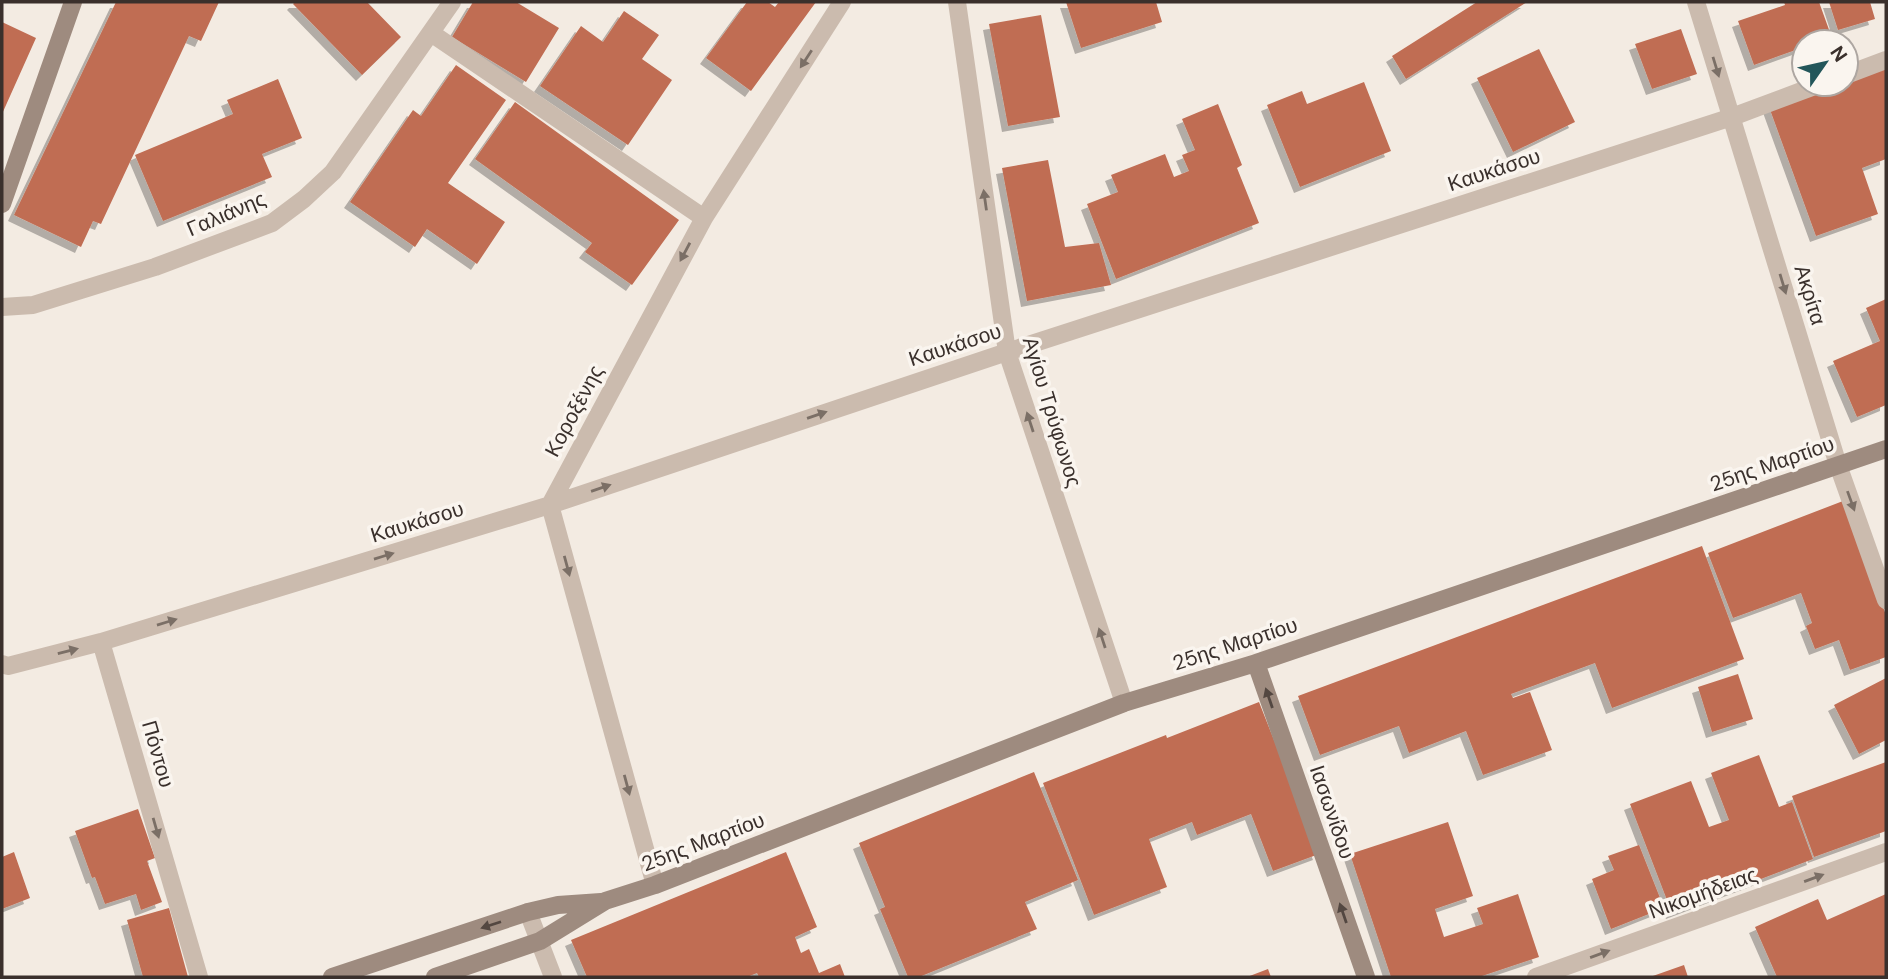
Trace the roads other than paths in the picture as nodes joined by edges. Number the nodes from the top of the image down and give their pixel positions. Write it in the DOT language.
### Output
graph roads {
  1 [pos="73,2"];
  2 [pos="452,2"];
  3 [pos="842,2"];
  4 [pos="957,2"];
  5 [pos="1696,2"];
  6 [pos="430,33"];
  7 [pos="1886,60"];
  8 [pos="1860,70"];
  9 [pos="1790,95"];
  10 [pos="1732,117"];
  11 [pos="2,204"];
  12 [pos="704,218"];
  13 [pos="2,307"];
  14 [pos="1007,352"];
  15 [pos="1886,449"];
  16 [pos="1838,465"];
  17 [pos="550,505"];
  18 [pos="1886,600"];
  19 [pos="101,642"];
  20 [pos="1256,663"];
  21 [pos="2,664"];
  22 [pos="1124,703"];
  23 [pos="1886,852"];
  24 [pos="655,885"];
  25 [pos="605,901"];
  26 [pos="528,912"];
  27 [pos="540,941"];
  28 [pos="200,977"];
  29 [pos="332,977"];
  30 [pos="435,977"];
  31 [pos="553,977"];
  32 [pos="1366,977"];
  33 [pos="1536,977"];
  1 -- 11 [label="main road"];
  2 -- 6 [label="street, Γαλιάνης"];
  3 -- 12 [label="street, Κοροξένης, one-way"];
  14 -- 4 [label="street, Αγίου Τρύφωνος, one-way"];
  5 -- 10 [label="street, Ακρίτα, one-way"];
  6 -- 12 [label="street"];
  6 -- 13 [label="street, Γαλιάνης"];
  7 -- 8 [label="street"];
  9 -- 10 [label="street, Καυκάσου"];
  10 -- 14 [label="street, Καυκάσου"];
  10 -- 16 [label="street, Ακρίτα, one-way"];
  12 -- 17 [label="street, Κοροξένης, one-way"];
  17 -- 14 [label="street, Καυκάσου, one-way"];
  22 -- 14 [label="street, Αγίου Τρύφωνος, one-way"];
  15 -- 16 [label="main road, 25ης Μαρτίου"];
  16 -- 18 [label="street, Ακρίτα, one-way"];
  16 -- 20 [label="main road, 25ης Μαρτίου"];
  19 -- 17 [label="street, Καυκάσου, one-way"];
  17 -- 24 [label="street, one-way"];
  21 -- 19 [label="street, one-way"];
  19 -- 28 [label="street, Πόντου, one-way"];
  20 -- 22 [label="main road, 25ης Μαρτίου"];
  32 -- 20 [label="main road, Ιασωνίδου, one-way"];
  22 -- 24 [label="main road, 25ης Μαρτίου"];
  33 -- 23 [label="street, Νικομήδειας, one-way"];
  24 -- 25 [label="main road, 25ης Μαρτίου"];
  25 -- 26 [label="main road, 25ης Μαρτίου"];
  25 -- 27 [label="main road, 25ης Μαρτίου"];
  26 -- 27 [label="street"];
  26 -- 29 [label="main road, 25ης Μαρτίου, one-way"];
  27 -- 30 [label="main road, 25ης Μαρτίου"];
  27 -- 31 [label="street"];
}
